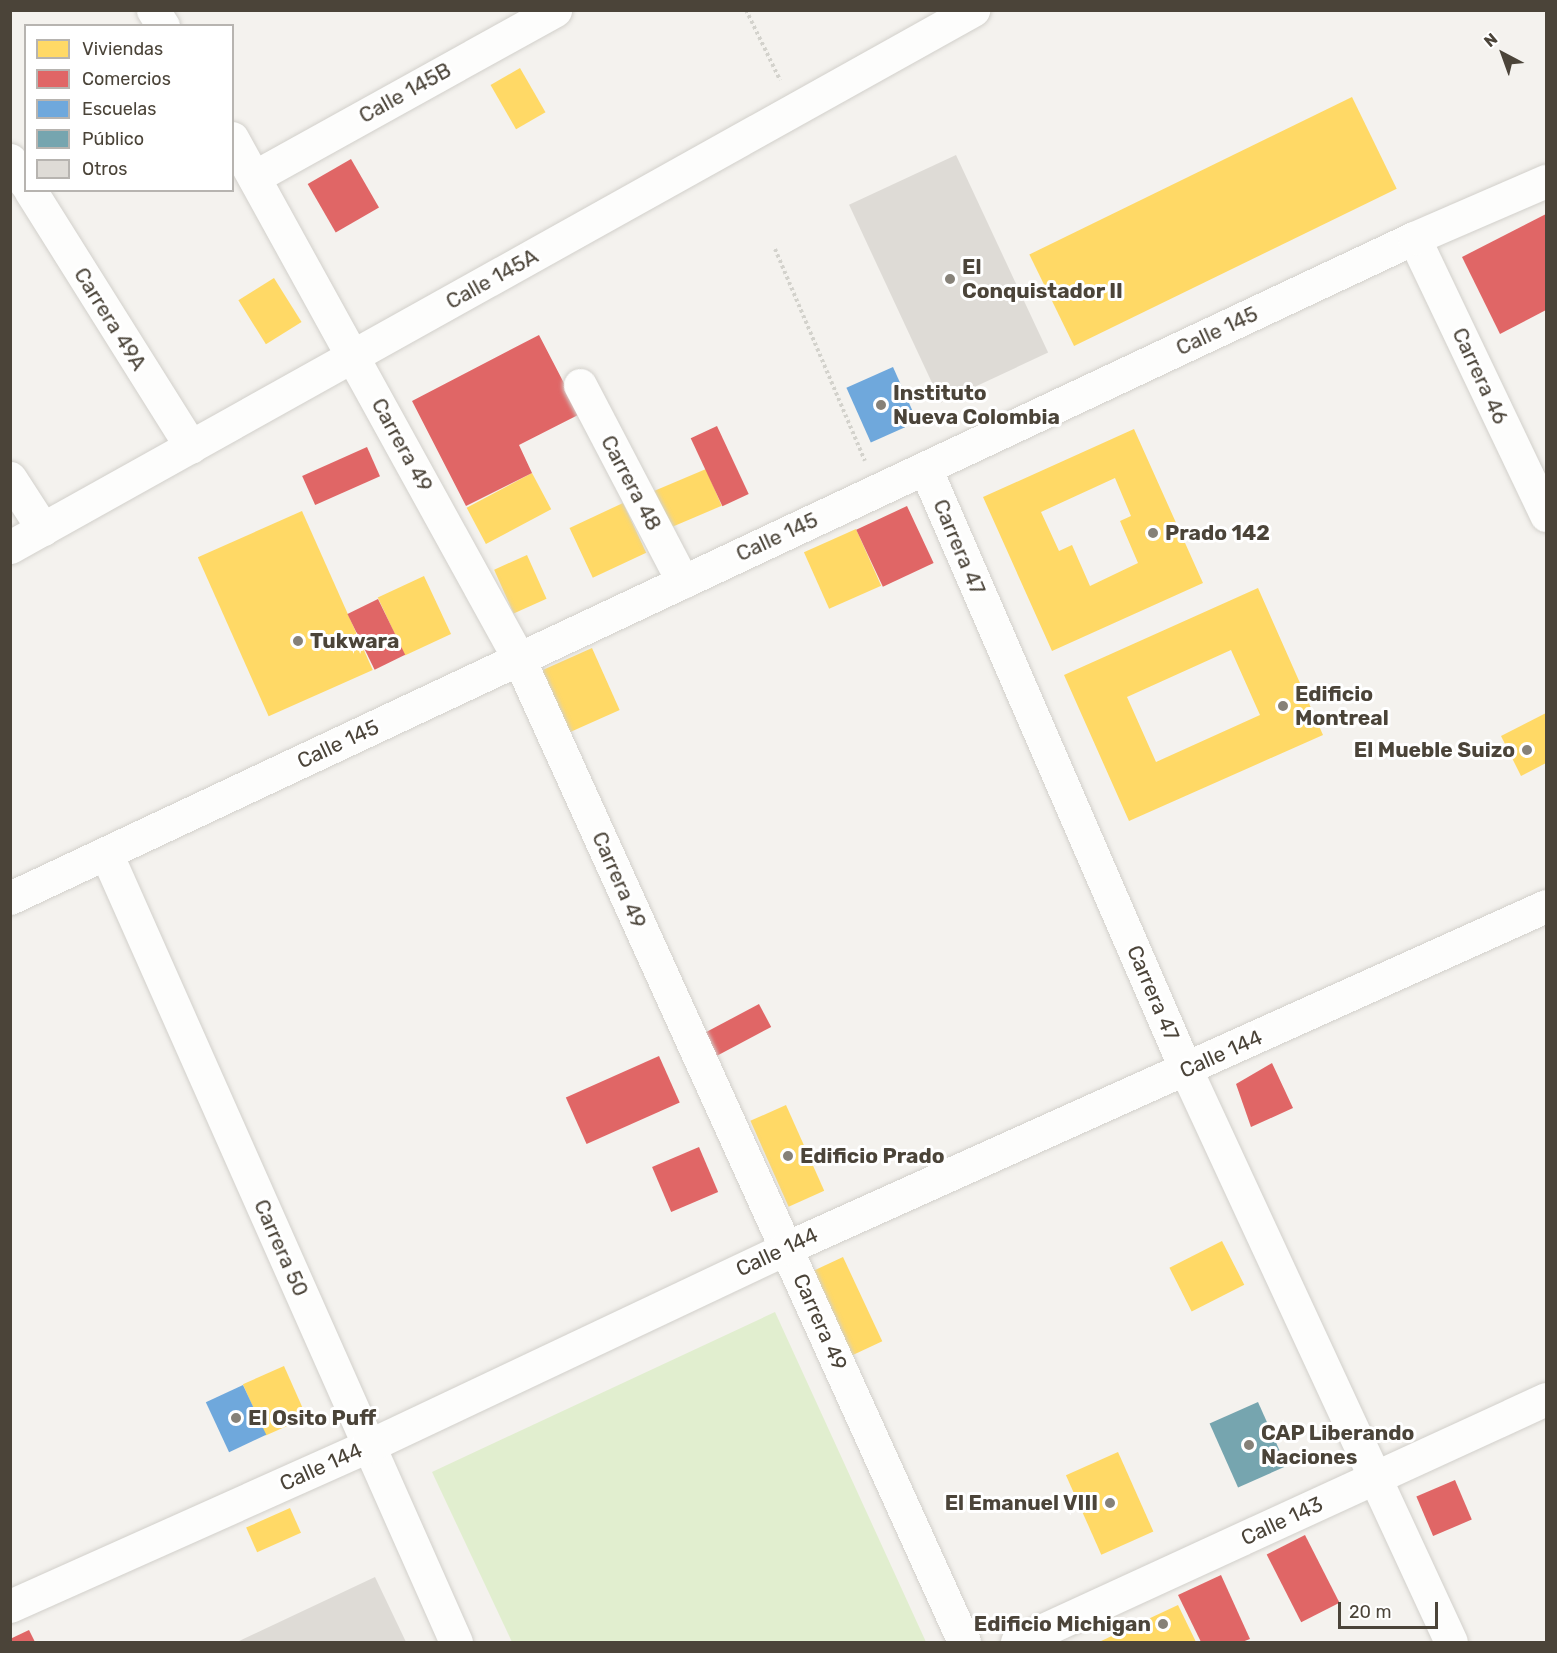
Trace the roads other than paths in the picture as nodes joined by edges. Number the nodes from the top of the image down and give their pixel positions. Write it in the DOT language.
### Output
graph roads {
  1 [pos="153,10"];
  2 [pos="973,10"];
  3 [pos="541,14"];
  4 [pos="162,24"];
  5 [pos="234,141"];
  6 [pos="10,160"];
  7 [pos="256,176"];
  8 [pos="24,181"];
  9 [pos="1546,181"];
  10 [pos="31,192"];
  11 [pos="1414,238"];
  12 [pos="354,356"];
  13 [pos="580,385"];
  14 [pos="191,447"];
  15 [pos="926,470"];
  16 [pos="10,478"];
  17 [pos="1546,515"];
  18 [pos="43,529"];
  19 [pos="10,547"];
  20 [pos="683,582"];
  21 [pos="519,659"];
  22 [pos="106,853"];
  23 [pos="10,898"];
  24 [pos="1546,906"];
  25 [pos="1186,1070"];
  26 [pos="786,1248"];
  27 [pos="1546,1399"];
  28 [pos="368,1446"];
  29 [pos="1376,1478"];
  30 [pos="10,1606"];
  31 [pos="456,1642"];
  32 [pos="964,1642"];
  33 [pos="1017,1642"];
  34 [pos="1451,1642"];
  1 -- 4 [label="street"];
  2 -- 12 [label="street, Calle 145A"];
  3 -- 7 [label="street, Calle 145B"];
  5 -- 7 [label="street, Carrera 49"];
  6 -- 8 [label="street"];
  7 -- 12 [label="street, Carrera 49"];
  9 -- 11 [label="street, Calle 145"];
  10 -- 14 [label="street, Carrera 49A"];
  11 -- 15 [label="street, Calle 145"];
  11 -- 17 [label="street, Carrera 46"];
  12 -- 14 [label="street, Calle 145A"];
  12 -- 21 [label="street, Carrera 49"];
  13 -- 20 [label="street, Carrera 48"];
  14 -- 18 [label="street, Calle 145A"];
  15 -- 20 [label="street, Calle 145"];
  15 -- 25 [label="street, Carrera 47"];
  16 -- 18 [label="street"];
  18 -- 19 [label="street, Calle 145A"];
  20 -- 21 [label="street, Calle 145"];
  21 -- 22 [label="street, Calle 145"];
  21 -- 26 [label="street, Carrera 49"];
  22 -- 23 [label="street, Calle 145"];
  22 -- 28 [label="street, Carrera 50"];
  24 -- 25 [label="street, Calle 144"];
  25 -- 26 [label="street, Calle 144"];
  25 -- 29 [label="street, Carrera 47"];
  26 -- 28 [label="street, Calle 144"];
  26 -- 32 [label="street, Carrera 49"];
  27 -- 29 [label="street, Calle 143"];
  28 -- 30 [label="street, Calle 144"];
  28 -- 31 [label="street, Carrera 50"];
  29 -- 33 [label="street, Calle 143"];
  29 -- 34 [label="street, Carrera 47"];
}
